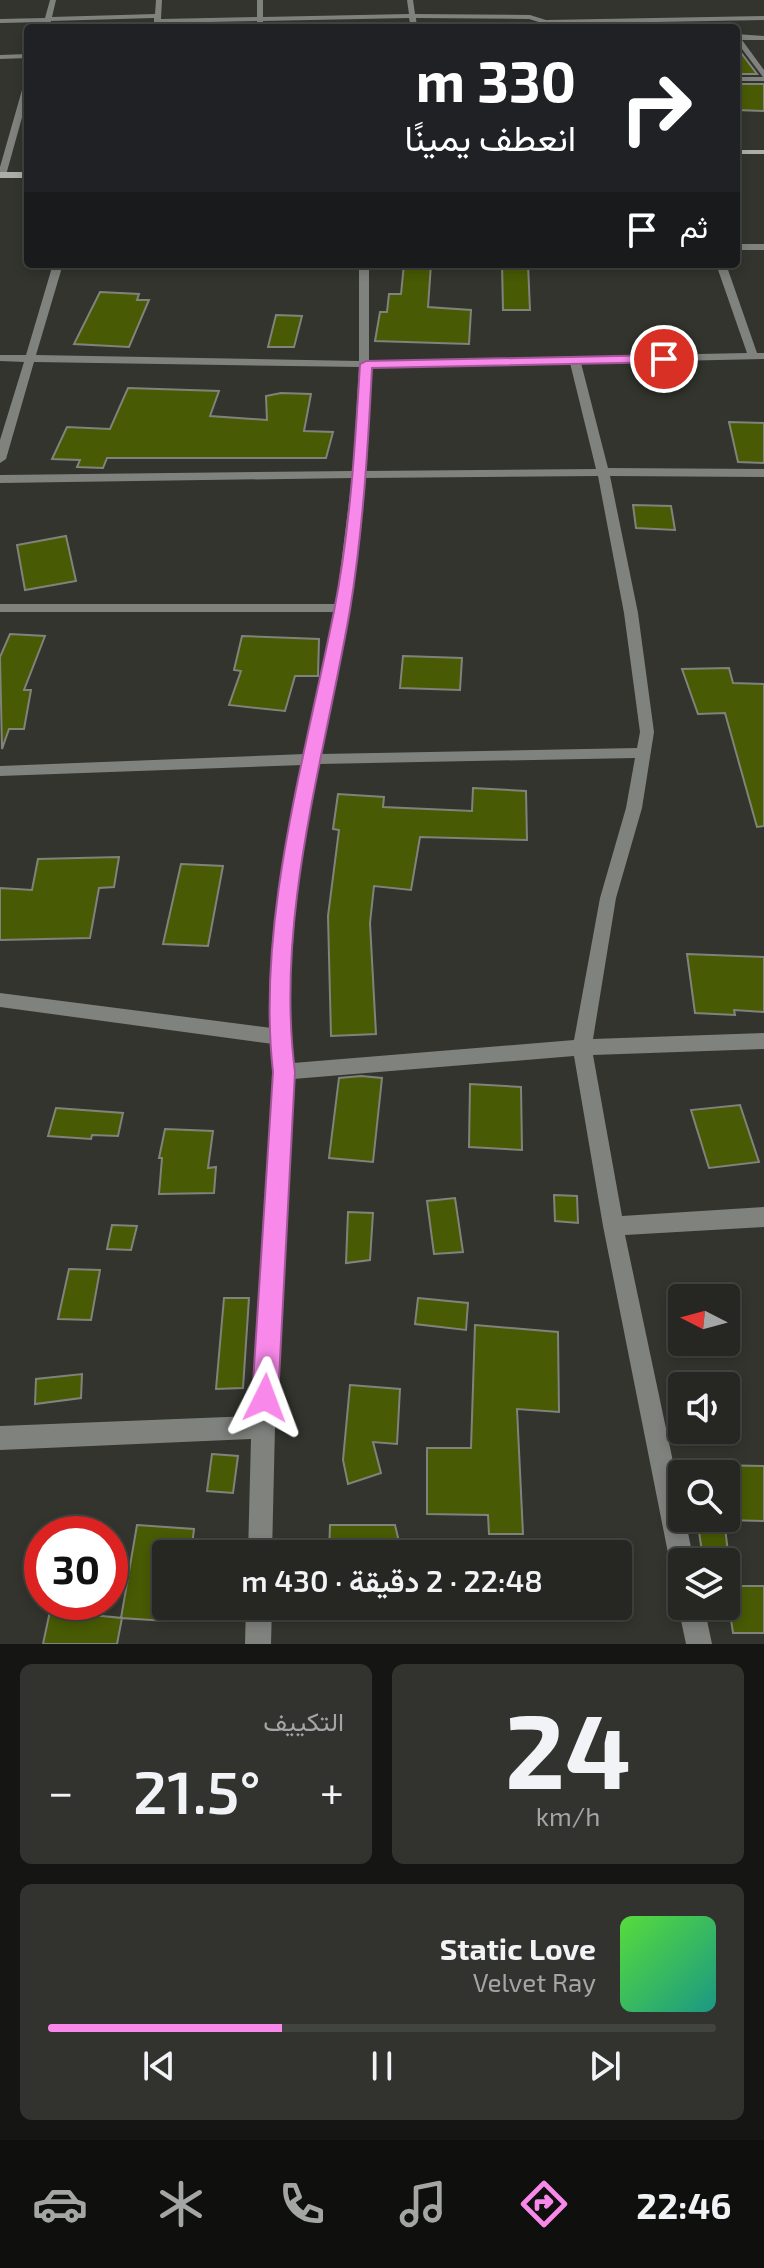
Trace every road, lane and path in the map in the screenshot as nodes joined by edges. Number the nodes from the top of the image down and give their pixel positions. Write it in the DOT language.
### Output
graph roads {
  1 [pos="53,0"];
  2 [pos="159,0"];
  3 [pos="260,0"];
  4 [pos="410,0"];
  5 [pos="411,16"];
  6 [pos="764,18"];
  7 [pos="48,19"];
  8 [pos="260,19"];
  9 [pos="724,19"];
  10 [pos="0,21"];
  11 [pos="157,21"];
  12 [pos="46,24"];
  13 [pos="260,24"];
  14 [pos="413,24"];
  15 [pos="543,24"];
  16 [pos="575,24"];
  17 [pos="727,24"];
  18 [pos="740,37"];
  19 [pos="764,38"];
  20 [pos="740,41"];
  21 [pos="24,56"];
  22 [pos="0,57"];
  23 [pos="764,77"];
  24 [pos="740,79"];
  25 [pos="24,97"];
  26 [pos="740,152"];
  27 [pos="764,152"];
  28 [pos="1,175"];
  29 [pos="24,175"];
  30 [pos="740,247"];
  31 [pos="764,247"];
  32 [pos="57,268"];
  33 [pos="364,268"];
  34 [pos="723,268"];
  35 [pos="758,356"];
  36 [pos="0,358"];
  37 [pos="30,358"];
  38 [pos="575,362"];
  39 [pos="366,364"];
  40 [pos="0,459"];
  41 [pos="603,472"];
  42 [pos="764,473"];
  43 [pos="360,474"];
  44 [pos="0,479"];
  45 [pos="0,608"];
  46 [pos="342,608"];
  47 [pos="643,753"];
  48 [pos="311,759"];
  49 [pos="0,771"];
  50 [pos="0,1000"];
  51 [pos="280,1037"];
  52 [pos="764,1041"];
  53 [pos="582,1047"];
  54 [pos="284,1072"];
  55 [pos="764,1217"];
  56 [pos="613,1226"];
  57 [pos="263,1427"];
  58 [pos="0,1438"];
  59 [pos="260,1540"];
  60 [pos="679,1548"];
  61 [pos="259,1620"];
  62 [pos="694,1620"];
  63 [pos="258,1644"];
  64 [pos="699,1644"];
  1 -- 7 [label="street"];
  2 -- 11 [label="street"];
  3 -- 8 [label="street"];
  4 -- 5 [label="street"];
  5 -- 8 [label="street"];
  5 -- 14 [label="street"];
  5 -- 15 [label="street"];
  6 -- 9 [label="street"];
  7 -- 10 [label="street"];
  7 -- 11 [label="street"];
  7 -- 12 [label="street"];
  8 -- 11 [label="street"];
  8 -- 13 [label="street"];
  9 -- 16 [label="street"];
  9 -- 17 [label="street"];
  18 -- 19 [label="street"];
  20 -- 23 [label="street"];
  21 -- 22 [label="street"];
  23 -- 24 [label="street"];
  25 -- 28 [label="street"];
  26 -- 27 [label="main road"];
  28 -- 29 [label="main road"];
  30 -- 31 [label="street"];
  32 -- 37 [label="street"];
  33 -- 39 [label="street"];
  34 -- 35 [label="street"];
  35 -- 38 [label="street"];
  36 -- 37 [label="street"];
  37 -- 39 [label="street"];
  37 -- 40 [label="street"];
  38 -- 39 [label="street"];
  38 -- 41 [label="street"];
  39 -- 43 [label="street"];
  41 -- 42 [label="street"];
  41 -- 43 [label="street"];
  41 -- 47 [label="street"];
  43 -- 44 [label="street"];
  43 -- 46 [label="street"];
  45 -- 46 [label="street"];
  46 -- 48 [label="street"];
  47 -- 48 [label="street"];
  47 -- 53 [label="street"];
  48 -- 49 [label="street"];
  48 -- 51 [label="street"];
  50 -- 51 [label="street"];
  51 -- 54 [label="street"];
  52 -- 53 [label="street"];
  53 -- 54 [label="street"];
  53 -- 56 [label="street"];
  54 -- 57 [label="street"];
  55 -- 56 [label="street"];
  56 -- 60 [label="street"];
  57 -- 58 [label="street"];
  57 -- 59 [label="street"];
  61 -- 63 [label="street"];
  62 -- 64 [label="street"];
}
